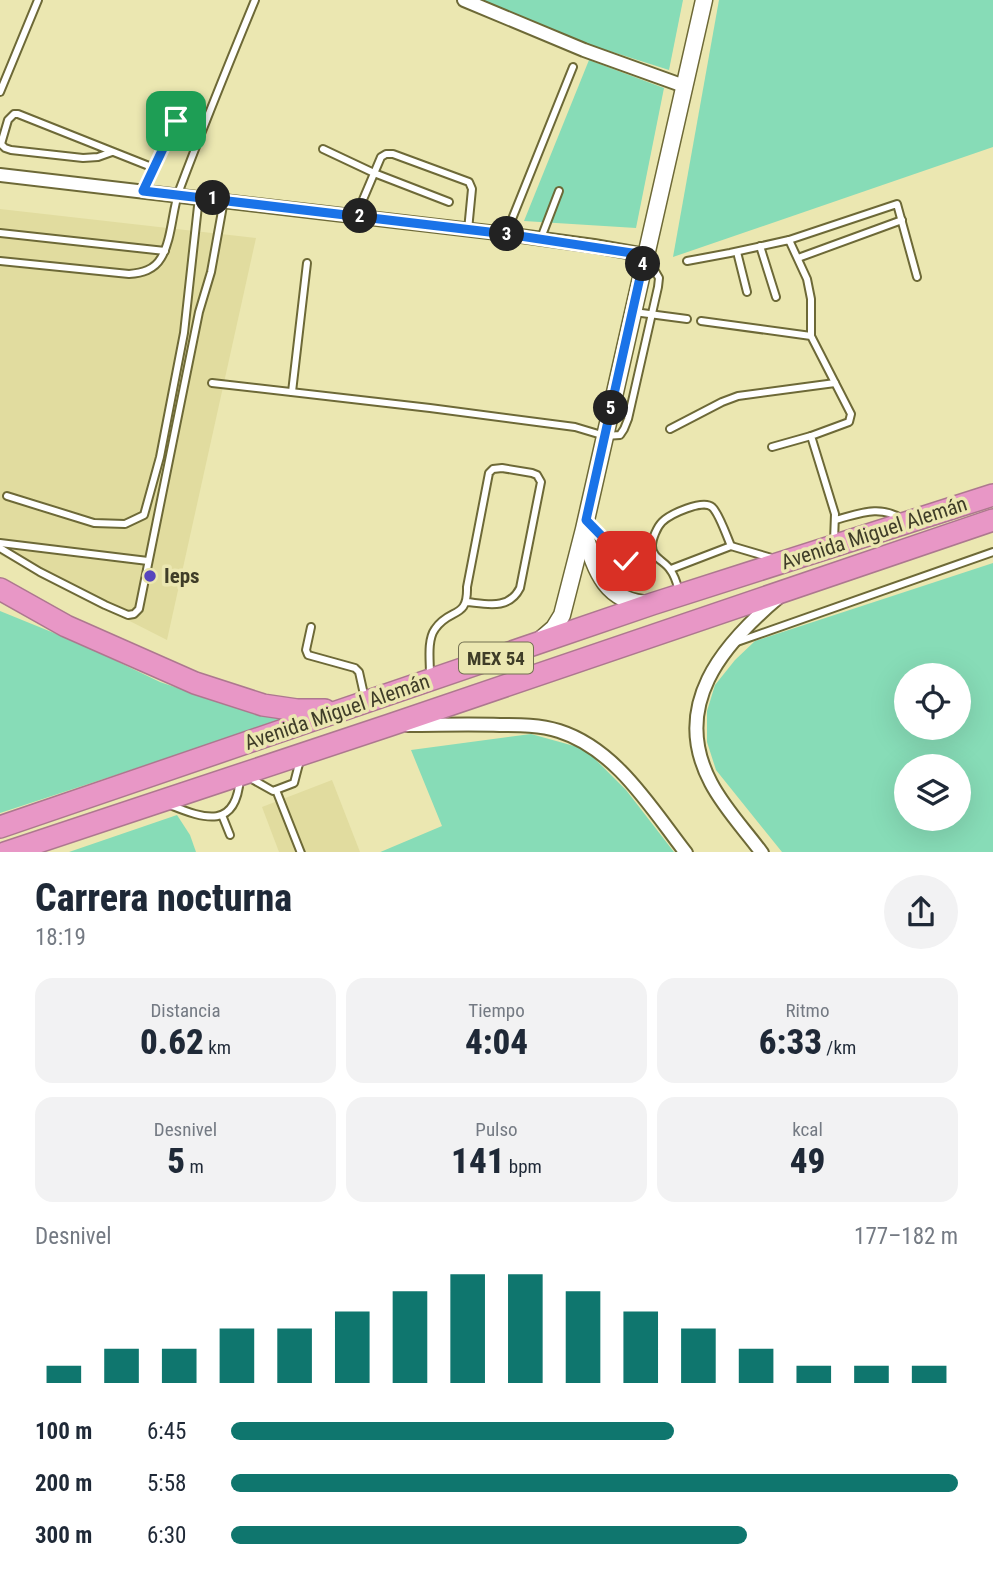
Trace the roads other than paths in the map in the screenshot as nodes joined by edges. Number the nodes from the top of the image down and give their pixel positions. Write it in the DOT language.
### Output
graph roads {
  1 [pos="38,0"];
  2 [pos="255,0"];
  3 [pos="464,0"];
  4 [pos="704,0"];
  5 [pos="573,68"];
  6 [pos="684,86"];
  7 [pos="0,92"];
  8 [pos="176,121"];
  9 [pos="323,149"];
  10 [pos="112,152"];
  11 [pos="154,168"];
  12 [pos="374,173"];
  13 [pos="0,174"];
  14 [pos="143,191"];
  15 [pos="559,191"];
  16 [pos="178,195"];
  17 [pos="199,197"];
  18 [pos="224,200"];
  19 [pos="449,202"];
  20 [pos="356,216"];
  21 [pos="902,220"];
  22 [pos="468,230"];
  23 [pos="0,233"];
  24 [pos="506,234"];
  25 [pos="541,238"];
  26 [pos="789,240"];
  27 [pos="761,246"];
  28 [pos="165,251"];
  29 [pos="737,252"];
  30 [pos="645,255"];
  31 [pos="798,258"];
  32 [pos="0,261"];
  33 [pos="687,261"];
  34 [pos="307,262"];
  35 [pos="917,277"];
  36 [pos="747,292"];
  37 [pos="776,297"];
  38 [pos="633,312"];
  39 [pos="652,314"];
  40 [pos="687,319"];
  41 [pos="701,321"];
  42 [pos="811,336"];
  43 [pos="212,383"];
  44 [pos="835,383"];
  45 [pos="292,392"];
  46 [pos="670,429"];
  47 [pos="605,436"];
  48 [pos="811,436"];
  49 [pos="772,447"];
  50 [pos="993,495"];
  51 [pos="7,496"];
  52 [pos="835,520"];
  53 [pos="993,520"];
  54 [pos="906,523"];
  55 [pos="585,525"];
  56 [pos="0,543"];
  57 [pos="731,546"];
  58 [pos="833,546"];
  59 [pos="0,548"];
  60 [pos="993,552"];
  61 [pos="654,555"];
  62 [pos="148,561"];
  63 [pos="626,561"];
  64 [pos="785,562"];
  65 [pos="595,567"];
  66 [pos="671,569"];
  67 [pos="0,589"];
  68 [pos="787,591"];
  69 [pos="681,595"];
  70 [pos="467,602"];
  71 [pos="652,604"];
  72 [pos="0,605"];
  73 [pos="66,625"];
  74 [pos="311,627"];
  75 [pos="732,644"];
  76 [pos="530,646"];
  77 [pos="430,680"];
  78 [pos="357,706"];
  79 [pos="390,725"];
  80 [pos="302,753"];
  81 [pos="241,773"];
  82 [pos="276,790"];
  83 [pos="158,801"];
  84 [pos="222,815"];
  85 [pos="98,820"];
  86 [pos="0,827"];
  87 [pos="230,835"];
  88 [pos="5,852"];
  89 [pos="46,852"];
  90 [pos="301,852"];
  91 [pos="686,852"];
  92 [pos="762,852"];
  1 -- 7 [label="lane"];
  2 -- 16 [label="lane"];
  3 -- 6 [label="street"];
  4 -- 6 [label="main road"];
  5 -- 24 [label="lane"];
  6 -- 30 [label="main road"];
  8 -- 11 [label="lane"];
  9 -- 12 [label="lane"];
  10 -- 10 [label="lane"];
  10 -- 11 [label="lane"];
  11 -- 14 [label="lane"];
  12 -- 19 [label="lane"];
  12 -- 20 [label="lane"];
  12 -- 22 [label="lane"];
  13 -- 14 [label="street"];
  14 -- 16 [label="street"];
  15 -- 25 [label="lane"];
  16 -- 17 [label="street"];
  16 -- 28 [label="lane"];
  17 -- 18 [label="street"];
  17 -- 51 [label="lane"];
  18 -- 20 [label="street"];
  18 -- 62 [label="lane"];
  20 -- 22 [label="street"];
  21 -- 26 [label="lane"];
  21 -- 31 [label="lane"];
  21 -- 35 [label="lane"];
  22 -- 24 [label="street"];
  23 -- 28 [label="lane"];
  24 -- 25 [label="street"];
  25 -- 30 [label="street"];
  26 -- 27 [label="lane"];
  26 -- 31 [label="lane"];
  27 -- 29 [label="lane"];
  27 -- 37 [label="lane"];
  28 -- 32 [label="lane"];
  29 -- 33 [label="lane"];
  29 -- 36 [label="lane"];
  30 -- 38 [label="main road"];
  30 -- 39 [label="lane"];
  31 -- 42 [label="lane"];
  34 -- 45 [label="lane"];
  38 -- 39 [label="lane"];
  38 -- 47 [label="main road"];
  39 -- 40 [label="lane"];
  39 -- 47 [label="lane"];
  41 -- 42 [label="lane"];
  42 -- 44 [label="lane"];
  43 -- 45 [label="lane"];
  44 -- 46 [label="lane"];
  44 -- 48 [label="lane"];
  45 -- 47 [label="lane"];
  47 -- 55 [label="main road"];
  48 -- 49 [label="lane"];
  48 -- 52 [label="lane"];
  50 -- 54 [label="highway, Avenida Miguel Alemán / MEX 54"];
  52 -- 54 [label="lane"];
  52 -- 58 [label="lane"];
  53 -- 68 [label="highway, Avenida Miguel Alemán / MEX 54"];
  54 -- 58 [label="highway, Avenida Miguel Alemán / MEX 54"];
  55 -- 63 [label="lane"];
  55 -- 65 [label="main road"];
  55 -- 76 [label="main road"];
  56 -- 62 [label="lane"];
  57 -- 61 [label="lane"];
  57 -- 64 [label="lane"];
  57 -- 66 [label="lane"];
  58 -- 64 [label="highway, Avenida Miguel Alemán / MEX 54"];
  59 -- 62 [label="lane"];
  60 -- 75 [label="lane"];
  61 -- 63 [label="lane"];
  61 -- 66 [label="lane"];
  63 -- 65 [label="lane"];
  64 -- 69 [label="highway, Avenida Miguel Alemán / MEX 54"];
  65 -- 71 [label="main road"];
  66 -- 69 [label="lane"];
  67 -- 73 [label="highway"];
  68 -- 75 [label="street"];
  68 -- 79 [label="highway, Avenida Miguel Alemán / MEX 54"];
  69 -- 71 [label="highway, Avenida Miguel Alemán / MEX 54"];
  70 -- 70 [label="lane"];
  70 -- 77 [label="lane"];
  71 -- 76 [label="highway, Avenida Miguel Alemán / MEX 54"];
  72 -- 73 [label="highway"];
  73 -- 78 [label="highway"];
  74 -- 78 [label="lane"];
  75 -- 92 [label="street"];
  76 -- 77 [label="highway, Avenida Miguel Alemán / MEX 54"];
  77 -- 78 [label="highway, Avenida Miguel Alemán / MEX 54"];
  78 -- 86 [label="highway, Avenida Miguel Alemán / MEX 54"];
  79 -- 80 [label="highway, Avenida Miguel Alemán / MEX 54"];
  79 -- 91 [label="street"];
  80 -- 81 [label="highway, Avenida Miguel Alemán / MEX 54"];
  80 -- 82 [label="lane"];
  81 -- 82 [label="lane"];
  81 -- 83 [label="highway, Avenida Miguel Alemán / MEX 54"];
  81 -- 84 [label="lane"];
  82 -- 90 [label="lane"];
  83 -- 84 [label="lane"];
  83 -- 85 [label="highway, Avenida Miguel Alemán / MEX 54"];
  84 -- 87 [label="lane"];
  85 -- 88 [label="highway, Avenida Miguel Alemán / MEX 54"];
  85 -- 89 [label="highway"];
}
